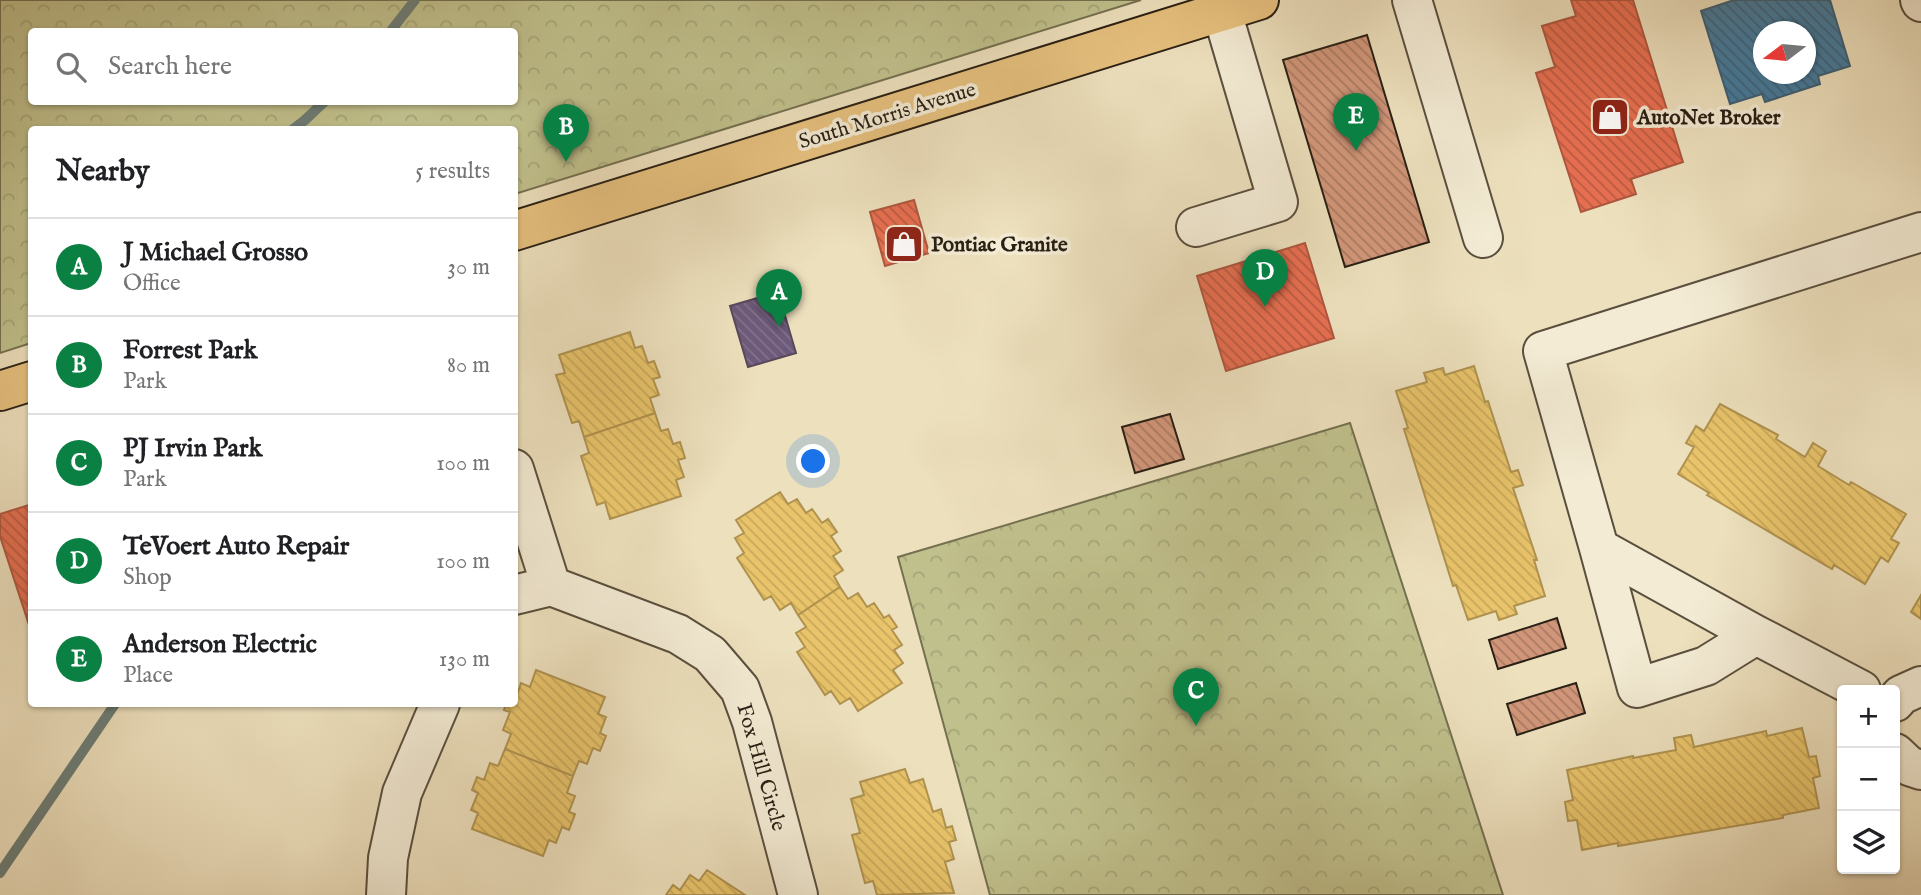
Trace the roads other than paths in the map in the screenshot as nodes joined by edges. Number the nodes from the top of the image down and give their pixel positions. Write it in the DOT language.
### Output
graph roads {
  1 [pos="1412,0"];
  2 [pos="1238,5"];
  3 [pos="1196,227"];
  4 [pos="518,230"];
  5 [pos="1921,232"];
  6 [pos="1483,238"];
  7 [pos="28,382"];
  8 [pos="0,391"];
  9 [pos="518,482"];
  10 [pos="1599,548"];
  11 [pos="551,586"];
  12 [pos="518,594"];
  13 [pos="1756,635"];
  14 [pos="1851,685"];
  15 [pos="1921,686"];
  16 [pos="1900,697"];
  17 [pos="439,707"];
  18 [pos="1900,758"];
  19 [pos="1921,770"];
  20 [pos="386,895"];
  21 [pos="798,895"];
  1 -- 6 [label="lane"];
  2 -- 3 [label="lane"];
  2 -- 4 [label="main road, South Morris Avenue"];
  5 -- 10 [label="lane"];
  7 -- 8 [label="main road"];
  9 -- 11 [label="lane"];
  10 -- 13 [label="lane"];
  10 -- 13 [label="lane"];
  11 -- 12 [label="lane"];
  11 -- 21 [label="lane, Fox Hill Circle"];
  13 -- 14 [label="lane"];
  15 -- 16 [label="lane"];
  17 -- 20 [label="lane"];
  18 -- 19 [label="lane"];
}
